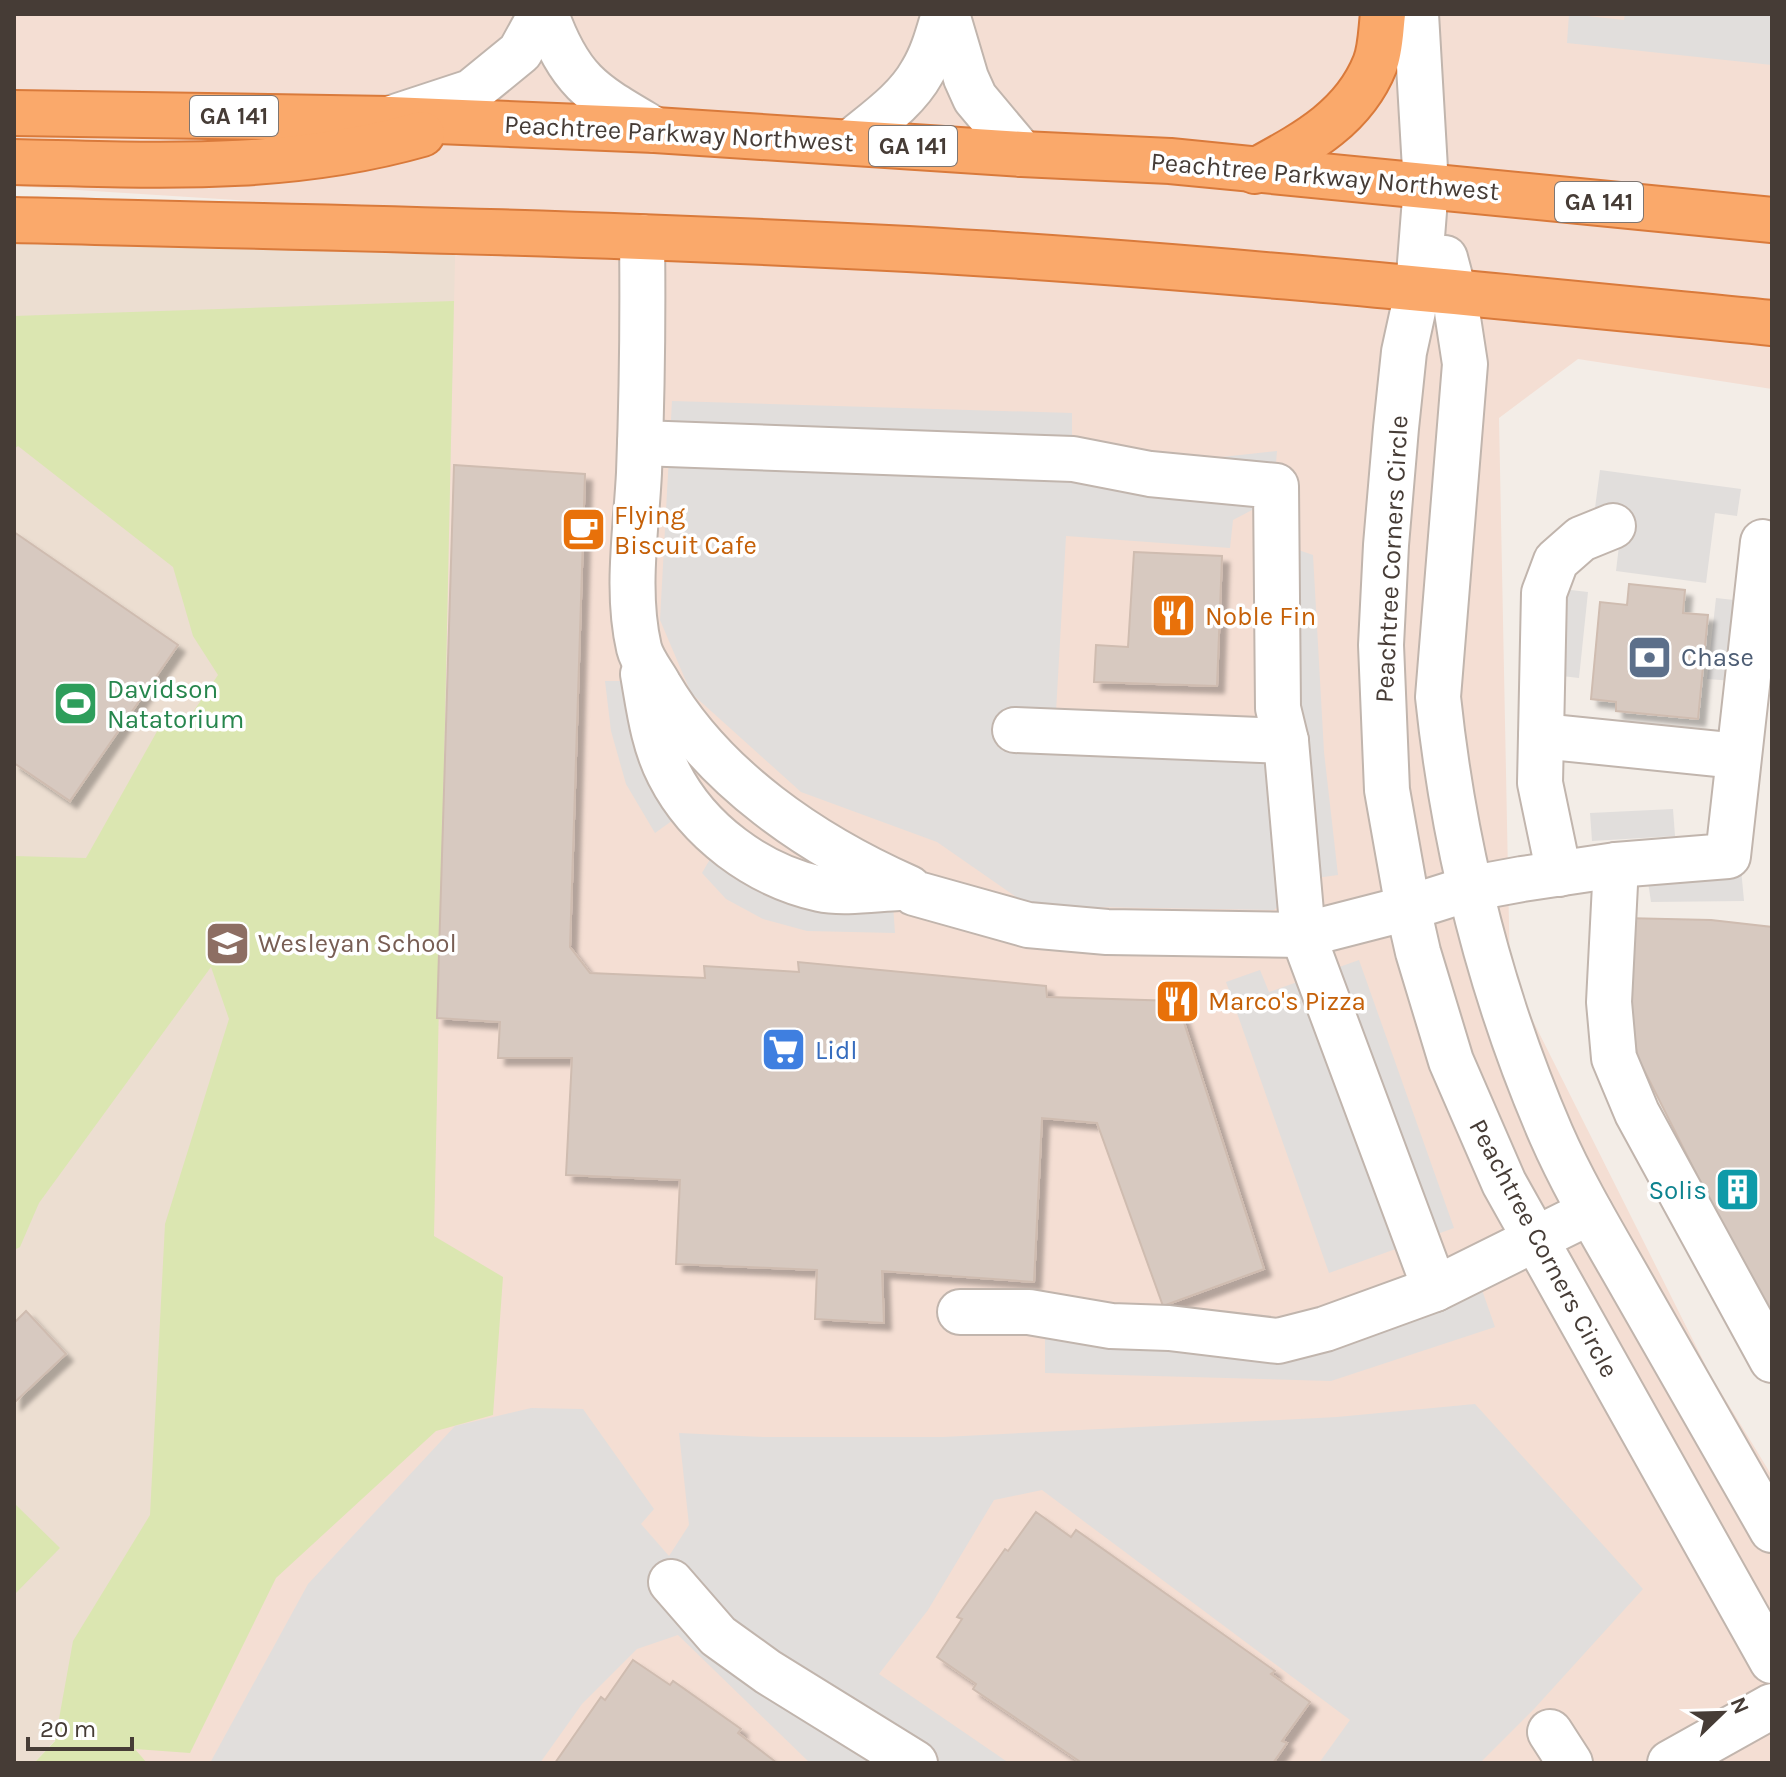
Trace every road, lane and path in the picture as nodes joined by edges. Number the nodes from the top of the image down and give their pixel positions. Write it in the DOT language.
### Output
graph roads {
  1 [pos="544,14"];
  2 [pos="946,14"];
  3 [pos="1383,14"];
  4 [pos="1416,14"];
  5 [pos="14,113"];
  6 [pos="390,119"];
  7 [pos="455,122"];
  8 [pos="655,130"];
  9 [pos="851,142"];
  10 [pos="1022,154"];
  11 [pos="14,162"];
  12 [pos="1255,171"];
  13 [pos="1426,186"];
  14 [pos="14,220"];
  15 [pos="1772,220"];
  16 [pos="642,237"];
  17 [pos="1436,290"];
  18 [pos="1772,323"];
  19 [pos="640,443"];
  20 [pos="1613,526"];
  21 [pos="1763,542"];
  22 [pos="640,652"];
  23 [pos="1015,730"];
  24 [pos="1541,736"];
  25 [pos="1286,741"];
  26 [pos="1738,756"];
  27 [pos="1616,865"];
  28 [pos="1559,874"];
  29 [pos="909,888"];
  30 [pos="1468,889"];
  31 [pos="1408,908"];
  32 [pos="1303,935"];
  33 [pos="1590,1212"];
  34 [pos="1534,1240"];
  35 [pos="1435,1289"];
  36 [pos="960,1312"];
  37 [pos="1772,1360"];
  38 [pos="1772,1530"];
  39 [pos="671,1582"];
  40 [pos="1772,1661"];
  41 [pos="1772,1706"];
  42 [pos="915,1763"];
  43 [pos="1670,1763"];
  1 -- 6 [label="street"];
  1 -- 8 [label="street"];
  2 -- 9 [label="street"];
  2 -- 10 [label="street"];
  3 -- 12 [label="highway"];
  4 -- 13 [label="street, Peachtree Corners Circle"];
  5 -- 6 [label="highway, Peachtree Parkway Northwest / GA 141"];
  6 -- 7 [label="highway, Peachtree Parkway Northwest / GA 141"];
  7 -- 8 [label="highway, Peachtree Parkway Northwest / GA 141"];
  7 -- 11 [label="highway"];
  8 -- 9 [label="highway, Peachtree Parkway Northwest / GA 141"];
  9 -- 10 [label="highway, Peachtree Parkway Northwest / GA 141"];
  10 -- 12 [label="highway, Peachtree Parkway Northwest / GA 141"];
  12 -- 13 [label="highway, Peachtree Parkway Northwest / GA 141"];
  13 -- 15 [label="highway, Peachtree Parkway Northwest / GA 141"];
  13 -- 17 [label="street, Peachtree Corners Circle"];
  14 -- 16 [label="highway"];
  16 -- 17 [label="highway"];
  16 -- 19 [label="street"];
  17 -- 18 [label="highway"];
  17 -- 30 [label="street, Peachtree Corners Circle"];
  17 -- 31 [label="street, Peachtree Corners Circle"];
  19 -- 22 [label="street"];
  19 -- 25 [label="street"];
  20 -- 24 [label="street"];
  21 -- 26 [label="street"];
  22 -- 29 [label="street"];
  22 -- 29 [label="street"];
  23 -- 25 [label="street"];
  24 -- 26 [label="street"];
  24 -- 28 [label="street"];
  25 -- 32 [label="street"];
  26 -- 27 [label="street"];
  27 -- 28 [label="street"];
  27 -- 37 [label="street"];
  28 -- 30 [label="street"];
  29 -- 32 [label="street"];
  30 -- 31 [label="street"];
  30 -- 33 [label="street, Peachtree Corners Circle"];
  31 -- 32 [label="street"];
  31 -- 34 [label="street, Peachtree Corners Circle"];
  32 -- 35 [label="street"];
  33 -- 34 [label="street"];
  33 -- 38 [label="street, Peachtree Corners Circle"];
  34 -- 35 [label="street"];
  34 -- 40 [label="street, Peachtree Corners Circle"];
  35 -- 36 [label="street"];
  39 -- 42 [label="street"];
  41 -- 43 [label="street"];
}
